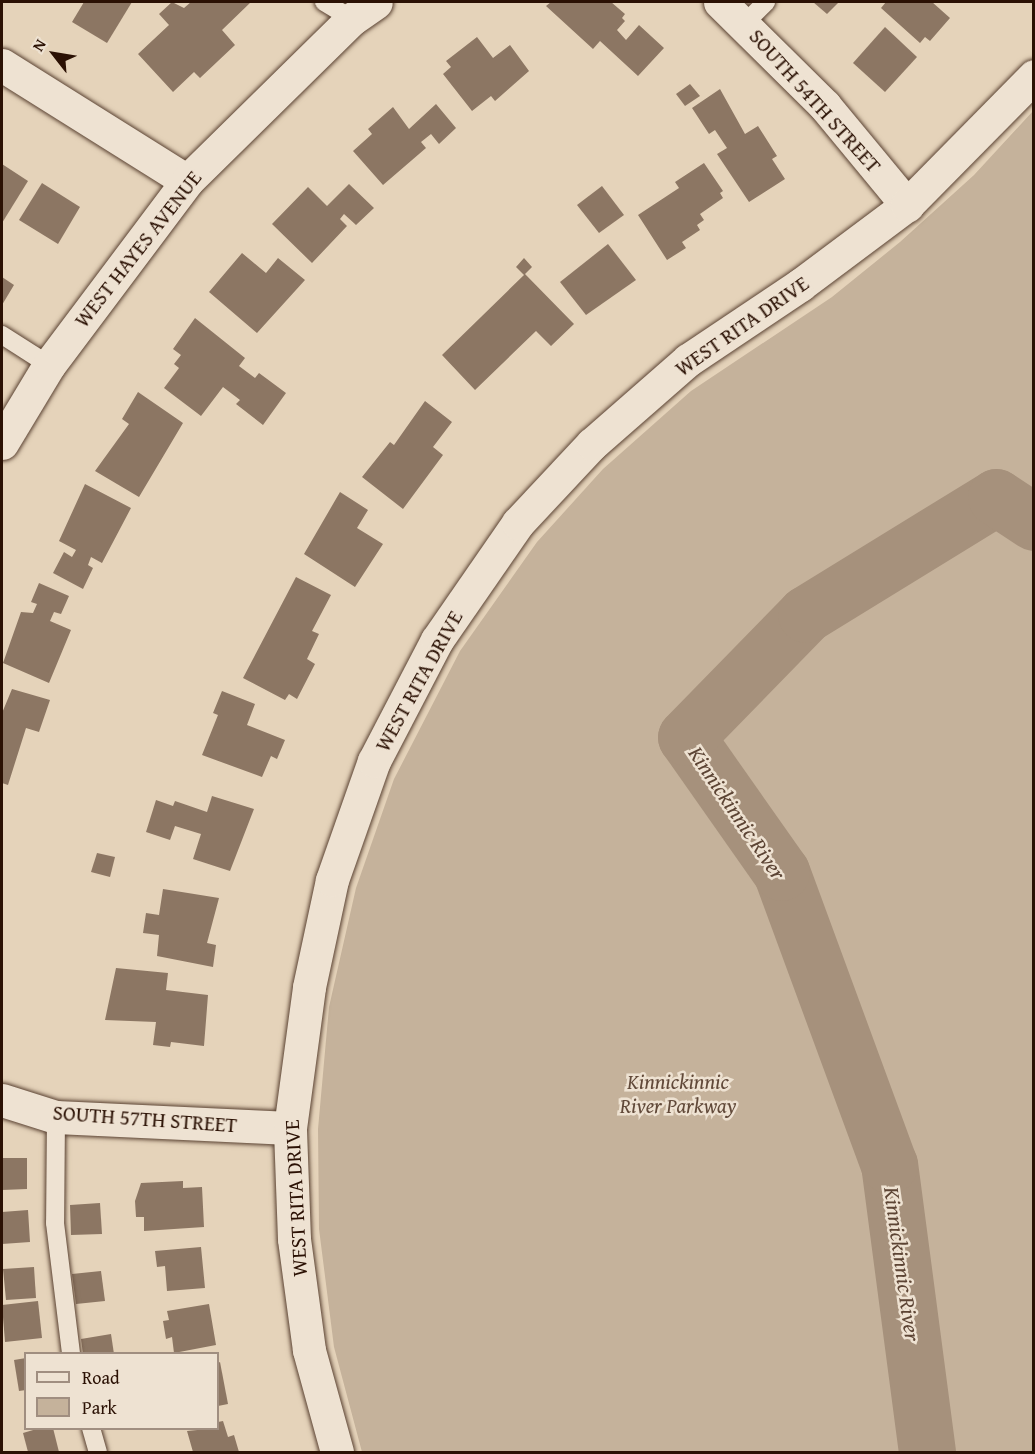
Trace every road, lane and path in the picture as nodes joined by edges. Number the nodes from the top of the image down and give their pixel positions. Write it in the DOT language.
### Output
graph roads {
  1 [pos="324,2"];
  2 [pos="720,2"];
  3 [pos="364,10"];
  4 [pos="755,12"];
  5 [pos="2,65"];
  6 [pos="1034,76"];
  7 [pos="187,181"];
  8 [pos="907,205"];
  9 [pos="2,335"];
  10 [pos="49,365"];
  11 [pos="2,443"];
  12 [pos="2,1100"];
  13 [pos="56,1117"];
  14 [pos="290,1128"];
  15 [pos="71,1352"];
  16 [pos="92,1430"];
  17 [pos="98,1452"];
  18 [pos="337,1452"];
  1 -- 3 [label="lane"];
  2 -- 4 [label="street, SOUTH 54TH STREET"];
  3 -- 7 [label="street, WEST HAYES AVENUE"];
  4 -- 8 [label="street, SOUTH 54TH STREET"];
  5 -- 7 [label="street"];
  6 -- 8 [label="street, WEST RITA DRIVE"];
  7 -- 10 [label="street, WEST HAYES AVENUE"];
  8 -- 14 [label="street, WEST RITA DRIVE"];
  9 -- 10 [label="lane"];
  10 -- 11 [label="street, WEST HAYES AVENUE"];
  12 -- 13 [label="street, SOUTH 57TH STREET"];
  13 -- 14 [label="street, SOUTH 57TH STREET"];
  13 -- 15 [label="lane"];
  14 -- 18 [label="street, WEST RITA DRIVE"];
  16 -- 17 [label="lane"];
}
